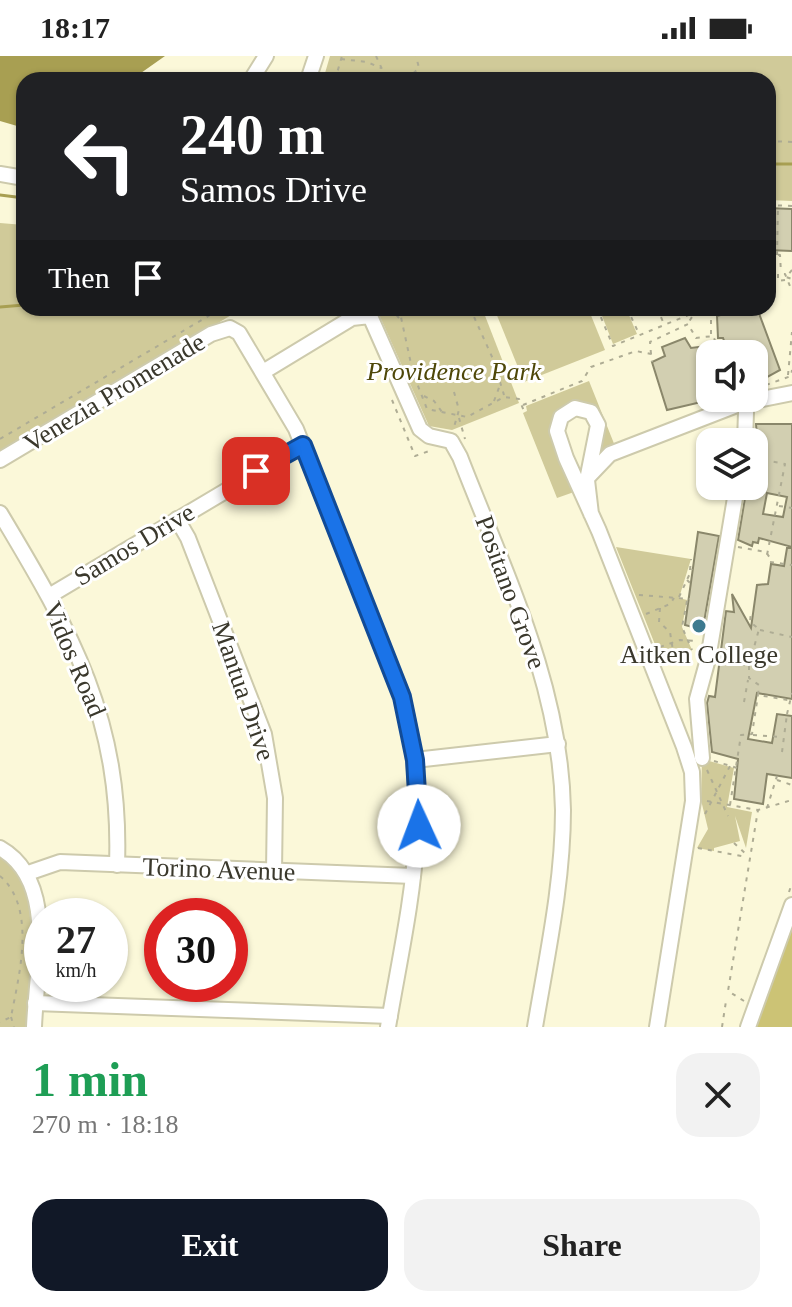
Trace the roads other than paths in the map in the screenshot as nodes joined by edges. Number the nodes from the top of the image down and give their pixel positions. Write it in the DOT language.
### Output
graph roads {
  1 [pos="263,372"];
  2 [pos="792,393"];
  3 [pos="746,412"];
  4 [pos="745,428"];
  5 [pos="303,445"];
  6 [pos="0,460"];
  7 [pos="587,480"];
  8 [pos="735,500"];
  9 [pos="0,513"];
  10 [pos="591,514"];
  11 [pos="177,519"];
  12 [pos="49,596"];
  13 [pos="558,744"];
  14 [pos="702,758"];
  15 [pos="415,760"];
  16 [pos="0,848"];
  17 [pos="117,865"];
  18 [pos="274,871"];
  19 [pos="28,873"];
  20 [pos="413,876"];
  21 [pos="792,905"];
  22 [pos="35,1003"];
  23 [pos="389,1022"];
  24 [pos="34,1027"];
  25 [pos="535,1027"];
  26 [pos="657,1027"];
  27 [pos="748,1027"];
  1 -- 5 [label="street"];
  1 -- 6 [label="street, Venezia Promenade"];
  1 -- 13 [label="street, Positano Grove"];
  2 -- 7 [label="street"];
  3 -- 4 [label="street"];
  5 -- 11 [label="street, Samos Drive"];
  5 -- 15 [label="street"];
  7 -- 10 [label="street"];
  7 -- 10 [label="street"];
  8 -- 14 [label="street"];
  9 -- 12 [label="street, Vidos Road"];
  10 -- 26 [label="street"];
  11 -- 12 [label="street, Samos Drive"];
  11 -- 18 [label="street, Mantua Drive"];
  12 -- 17 [label="street, Vidos Road"];
  13 -- 15 [label="street"];
  13 -- 25 [label="street, Positano Grove"];
  15 -- 20 [label="street"];
  16 -- 19 [label="street"];
  17 -- 18 [label="street, Torino Avenue"];
  17 -- 19 [label="street, Torino Avenue"];
  18 -- 20 [label="street, Torino Avenue"];
  19 -- 22 [label="street"];
  20 -- 23 [label="street"];
  21 -- 27 [label="street"];
  22 -- 23 [label="street"];
  22 -- 24 [label="street"];
}
